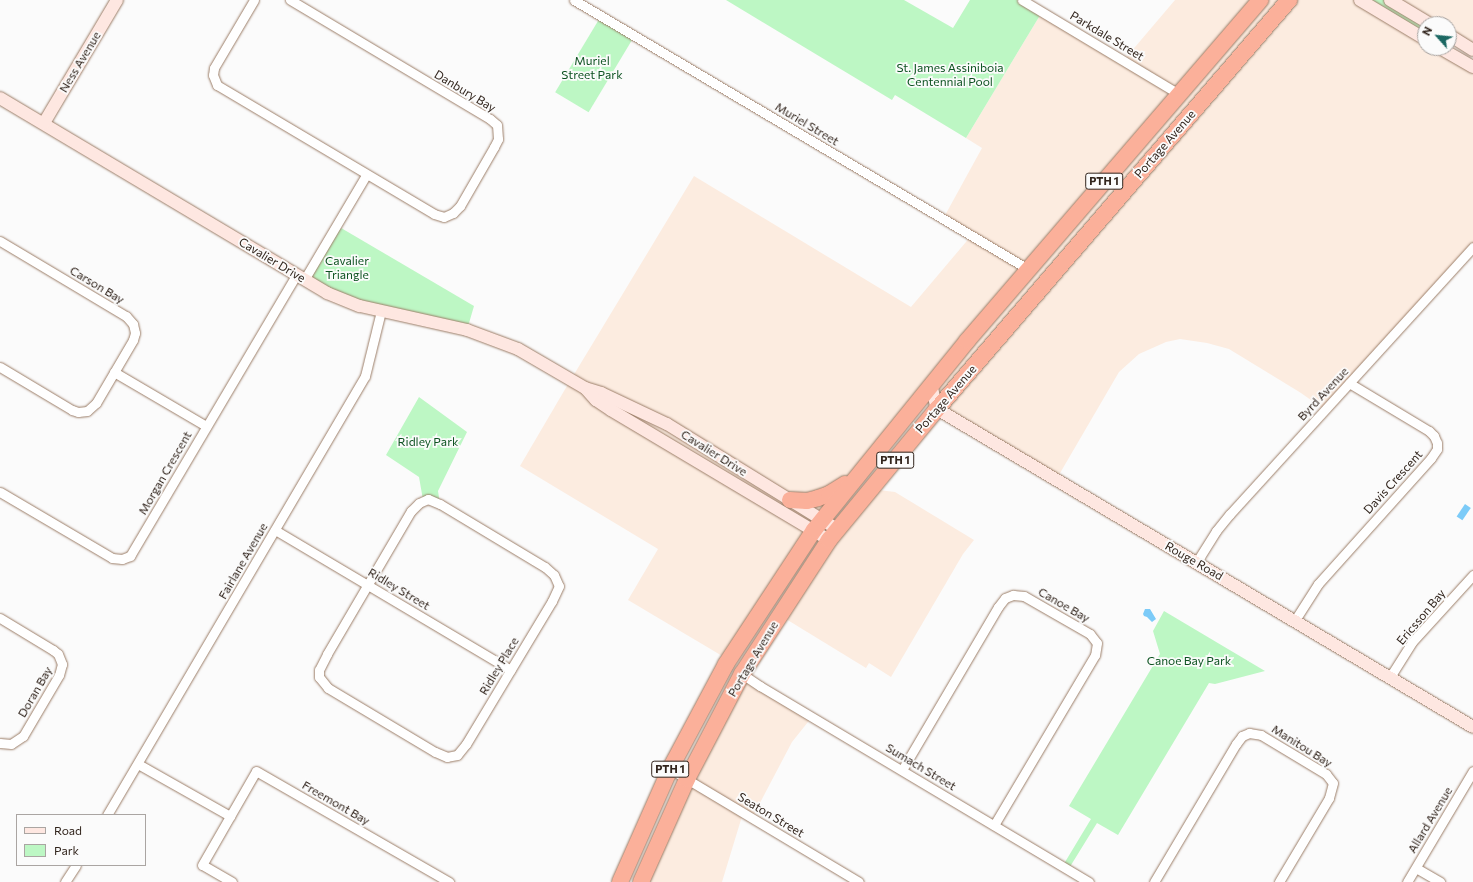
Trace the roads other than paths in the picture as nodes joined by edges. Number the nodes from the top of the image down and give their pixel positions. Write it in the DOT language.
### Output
graph roads {
  1 [pos="117,0"];
  2 [pos="254,0"];
  3 [pos="290,0"];
  4 [pos="574,0"];
  5 [pos="1022,0"];
  6 [pos="1260,0"];
  7 [pos="1289,0"];
  8 [pos="1360,0"];
  9 [pos="1390,0"];
  10 [pos="1417,16"];
  11 [pos="1417,34"];
  12 [pos="1457,41"];
  13 [pos="1473,50"];
  14 [pos="1454,56"];
  15 [pos="1473,67"];
  16 [pos="1179,94"];
  17 [pos="0,98"];
  18 [pos="44,123"];
  19 [pos="366,175"];
  20 [pos="0,242"];
  21 [pos="1473,247"];
  22 [pos="1028,269"];
  23 [pos="300,277"];
  24 [pos="381,311"];
  25 [pos="0,367"];
  26 [pos="114,372"];
  27 [pos="1349,383"];
  28 [pos="585,388"];
  29 [pos="926,390"];
  30 [pos="937,409"];
  31 [pos="206,426"];
  32 [pos="920,429"];
  33 [pos="856,476"];
  34 [pos="0,492"];
  35 [pos="790,500"];
  36 [pos="818,525"];
  37 [pos="275,530"];
  38 [pos="833,535"];
  39 [pos="1196,563"];
  40 [pos="1473,575"];
  41 [pos="368,585"];
  42 [pos="0,618"];
  43 [pos="1295,620"];
  44 [pos="511,670"];
  45 [pos="742,674"];
  46 [pos="1390,677"];
  47 [pos="1473,727"];
  48 [pos="0,743"];
  49 [pos="138,764"];
  50 [pos="670,769"];
  51 [pos="902,770"];
  52 [pos="1473,771"];
  53 [pos="687,779"];
  54 [pos="108,814"];
  55 [pos="230,816"];
  56 [pos="994,825"];
  57 [pos="75,866"];
  58 [pos="1416,868"];
  59 [pos="624,881"];
  60 [pos="65,882"];
  61 [pos="232,882"];
  62 [pos="449,882"];
  63 [pos="641,882"];
  64 [pos="859,882"];
  65 [pos="1089,882"];
  66 [pos="1154,882"];
  67 [pos="1279,882"];
  68 [pos="1407,882"];
  69 [pos="1440,882"];
  1 -- 18 [label="street, Ness Avenue"];
  2 -- 19 [label="street, Danbury Bay"];
  3 -- 19 [label="street, Danbury Bay"];
  4 -- 22 [label="street, Muriel Street"];
  5 -- 16 [label="street, Parkdale Street"];
  6 -- 16 [label="highway, Portage Avenue / PTH 1"];
  7 -- 30 [label="highway, Portage Avenue / PTH 1"];
  8 -- 11 [label="street"];
  9 -- 10 [label="street"];
  12 -- 13 [label="street"];
  14 -- 15 [label="street"];
  16 -- 22 [label="highway, Portage Avenue / PTH 1"];
  17 -- 18 [label="street, Cavalier Drive"];
  18 -- 23 [label="street, Cavalier Drive"];
  19 -- 23 [label="street"];
  20 -- 26 [label="street, Carson Bay"];
  21 -- 27 [label="street, Byrd Avenue"];
  22 -- 29 [label="highway, Portage Avenue / PTH 1"];
  23 -- 24 [label="street, Cavalier Drive"];
  23 -- 31 [label="street, Morgan Crescent"];
  24 -- 28 [label="street, Cavalier Drive"];
  24 -- 37 [label="street, Fairlane Avenue"];
  25 -- 26 [label="street, Carson Bay"];
  26 -- 31 [label="street"];
  27 -- 39 [label="street, Byrd Avenue"];
  27 -- 43 [label="street, Davis Crescent"];
  28 -- 35 [label="street, Cavalier Drive"];
  28 -- 36 [label="street, Cavalier Drive"];
  29 -- 30 [label="street"];
  29 -- 32 [label="highway"];
  29 -- 33 [label="highway, Portage Avenue / PTH 1"];
  30 -- 32 [label="highway, Portage Avenue / PTH 1"];
  30 -- 39 [label="street, Rouge Road"];
  31 -- 34 [label="street, Morgan Crescent"];
  32 -- 38 [label="highway, Portage Avenue / PTH 1"];
  33 -- 35 [label="highway"];
  33 -- 36 [label="highway, Portage Avenue / PTH 1"];
  35 -- 36 [label="street, Cavalier Drive"];
  36 -- 38 [label="street, Cavalier Drive"];
  36 -- 50 [label="highway, Portage Avenue / PTH 1"];
  37 -- 41 [label="street, Ridley Street"];
  37 -- 49 [label="street, Fairlane Avenue"];
  38 -- 45 [label="highway, Portage Avenue / PTH 1"];
  39 -- 43 [label="street, Rouge Road"];
  40 -- 46 [label="street, Ericsson Bay"];
  41 -- 44 [label="street, Ridley Street"];
  41 -- 44 [label="street, Ridley Place"];
  41 -- 44 [label="street, Ridley Place"];
  42 -- 48 [label="street, Doran Bay"];
  43 -- 46 [label="street, Rouge Road"];
  45 -- 51 [label="street, Sumach Street"];
  45 -- 53 [label="highway, Portage Avenue / PTH 1"];
  46 -- 47 [label="street, Rouge Road"];
  49 -- 54 [label="street, Fairlane Avenue"];
  49 -- 55 [label="street"];
  50 -- 53 [label="street, Seaton Street"];
  50 -- 59 [label="highway, Portage Avenue / PTH 1"];
  51 -- 56 [label="street, Sumach Street"];
  51 -- 56 [label="street, Canoe Bay"];
  52 -- 58 [label="street, Allard Avenue"];
  53 -- 63 [label="highway, Portage Avenue / PTH 1"];
  53 -- 64 [label="street, Seaton Street"];
  55 -- 61 [label="street, Freemont Bay"];
  55 -- 62 [label="street, Freemont Bay"];
  56 -- 65 [label="street, Sumach Street"];
  57 -- 60 [label="street"];
  58 -- 68 [label="street, Allard Avenue"];
  58 -- 69 [label="street"];
  66 -- 67 [label="street, Manitou Bay"];
}
